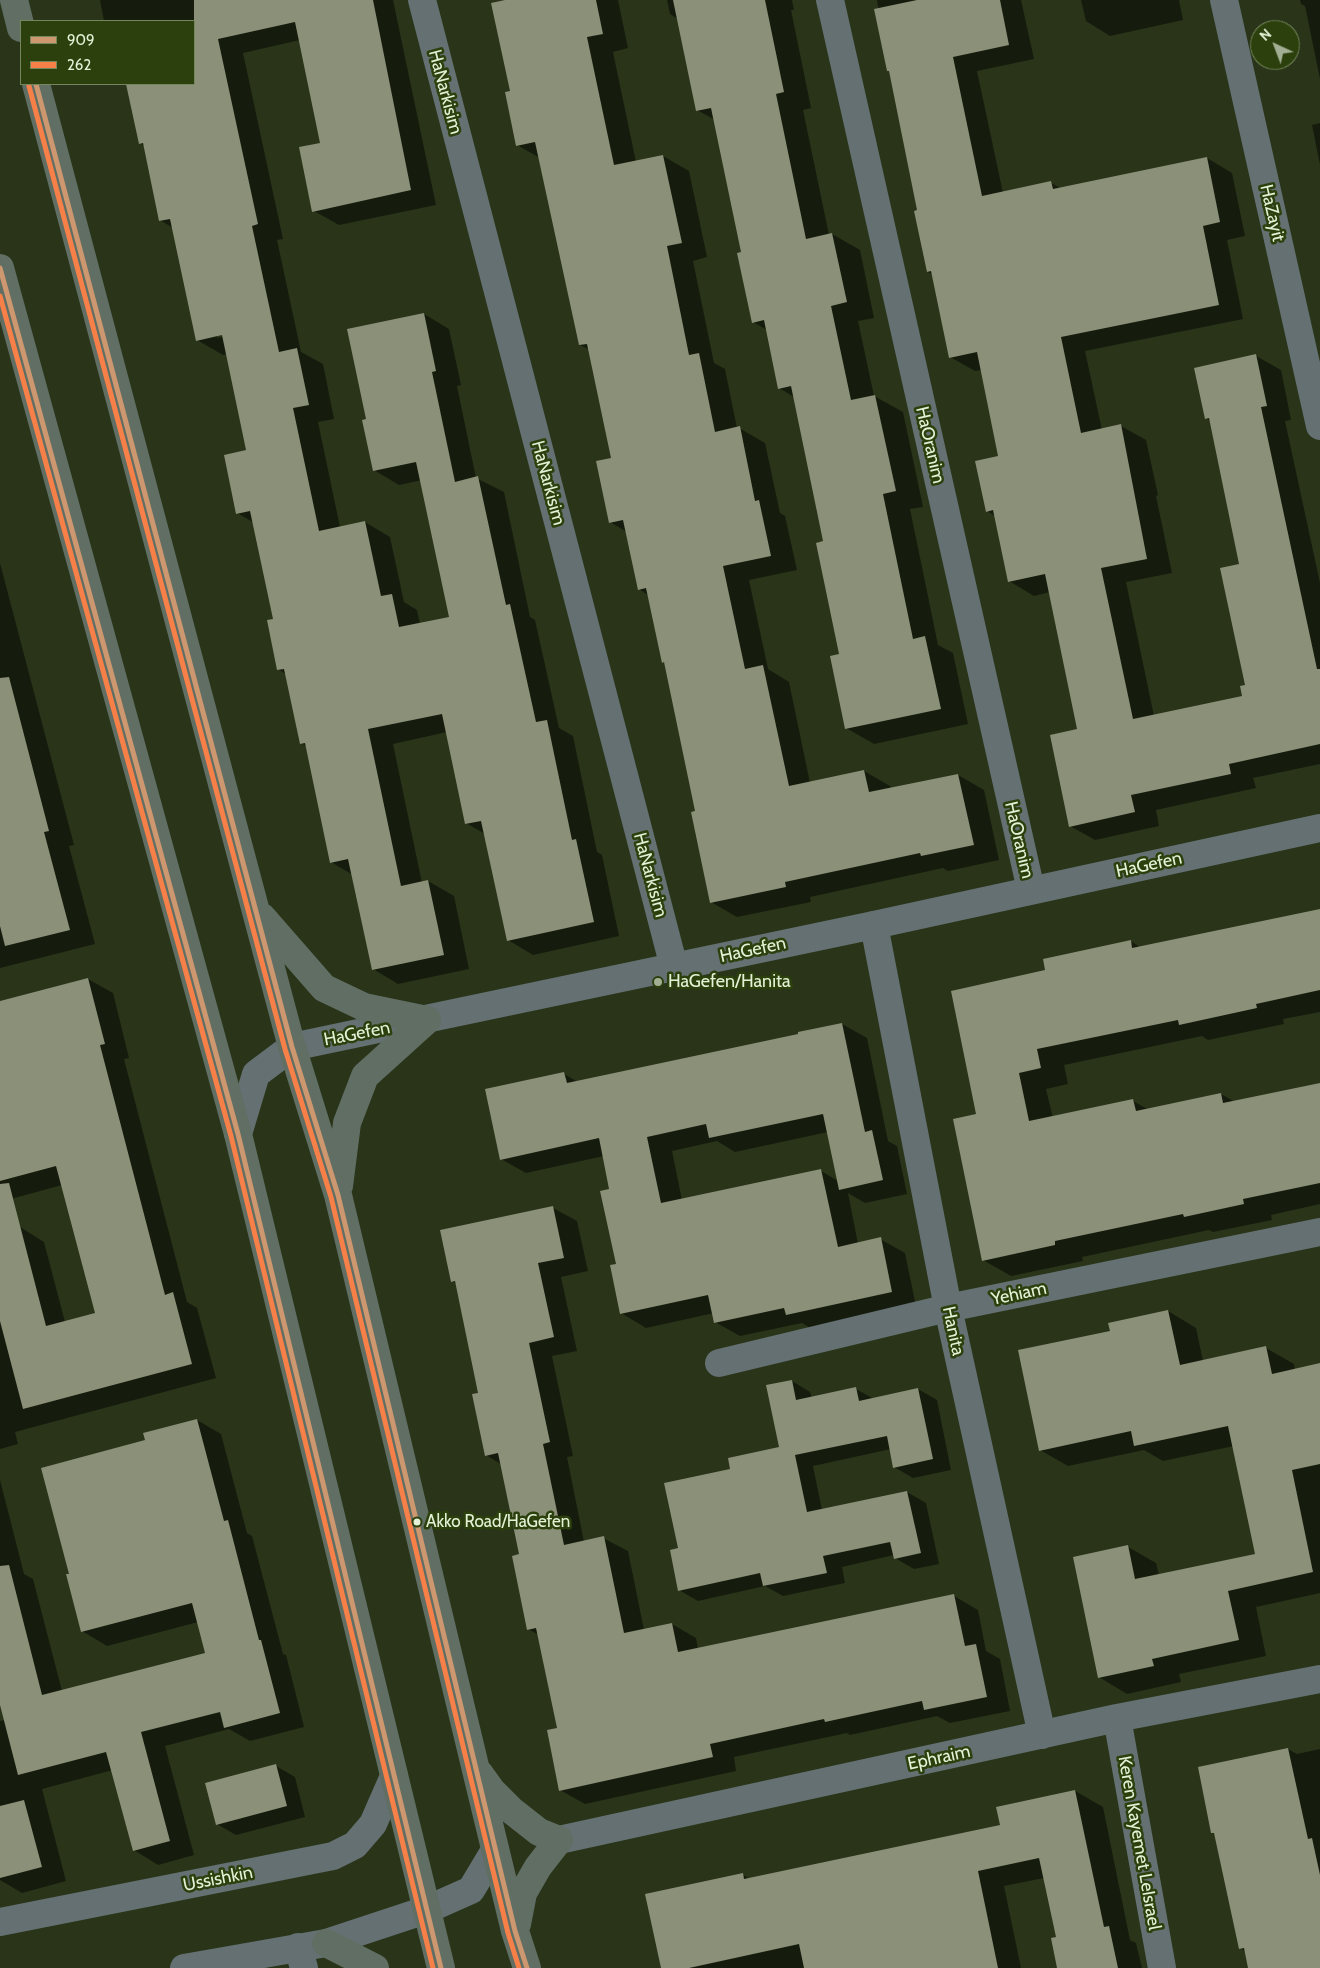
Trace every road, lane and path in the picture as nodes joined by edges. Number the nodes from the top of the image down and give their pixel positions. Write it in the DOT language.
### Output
graph roads {
  1 [pos="14,0"];
  2 [pos="422,0"];
  3 [pos="830,0"];
  4 [pos="1224,0"];
  5 [pos="20,24"];
  6 [pos="36,85"];
  7 [pos="0,268"];
  8 [pos="1320,426"];
  9 [pos="1320,828"];
  10 [pos="1031,890"];
  11 [pos="257,911"];
  12 [pos="874,926"];
  13 [pos="674,967"];
  14 [pos="427,1020"];
  15 [pos="292,1047"];
  16 [pos="238,1134"];
  17 [pos="338,1195"];
  18 [pos="1320,1232"];
  19 [pos="948,1308"];
  20 [pos="719,1363"];
  21 [pos="1320,1679"];
  22 [pos="1117,1718"];
  23 [pos="1042,1735"];
  24 [pos="475,1766"];
  25 [pos="394,1776"];
  26 [pos="559,1840"];
  27 [pos="495,1850"];
  28 [pos="426,1910"];
  29 [pos="0,1922"];
  30 [pos="515,1931"];
  31 [pos="326,1943"];
  32 [pos="301,1957"];
  33 [pos="184,1968"];
  34 [pos="375,1968"];
  35 [pos="441,1968"];
  36 [pos="527,1968"];
  37 [pos="1162,1968"];
  1 -- 5 [label="highway"];
  2 -- 13 [label="street, HaNarkisim"];
  3 -- 10 [label="street, HaOranim"];
  4 -- 8 [label="street, HaZayit"];
  6 -- 11 [label="highway"];
  7 -- 16 [label="highway"];
  9 -- 10 [label="street, HaGefen"];
  10 -- 12 [label="street, HaGefen"];
  11 -- 14 [label="highway"];
  11 -- 15 [label="highway"];
  12 -- 13 [label="street, HaGefen"];
  12 -- 19 [label="street, Hanita"];
  13 -- 14 [label="street, HaGefen"];
  14 -- 15 [label="street, HaGefen"];
  14 -- 17 [label="highway"];
  15 -- 16 [label="street, HaGefen"];
  15 -- 17 [label="highway"];
  16 -- 25 [label="highway"];
  17 -- 24 [label="highway"];
  18 -- 19 [label="street, Yehiam"];
  19 -- 20 [label="street, Yehiam"];
  19 -- 23 [label="street, Hanita"];
  21 -- 22 [label="street, Ephraim"];
  22 -- 23 [label="street, Ephraim"];
  22 -- 37 [label="street, Keren Kayemet LeIsrael"];
  23 -- 26 [label="street, Ephraim"];
  24 -- 26 [label="highway"];
  24 -- 27 [label="highway"];
  25 -- 28 [label="highway"];
  25 -- 29 [label="street, Ussishkin"];
  26 -- 30 [label="highway"];
  27 -- 28 [label="street"];
  27 -- 30 [label="highway"];
  28 -- 31 [label="street"];
  28 -- 35 [label="highway"];
  30 -- 36 [label="highway"];
  31 -- 32 [label="street"];
  31 -- 34 [label="highway"];
  32 -- 33 [label="street"];
}
